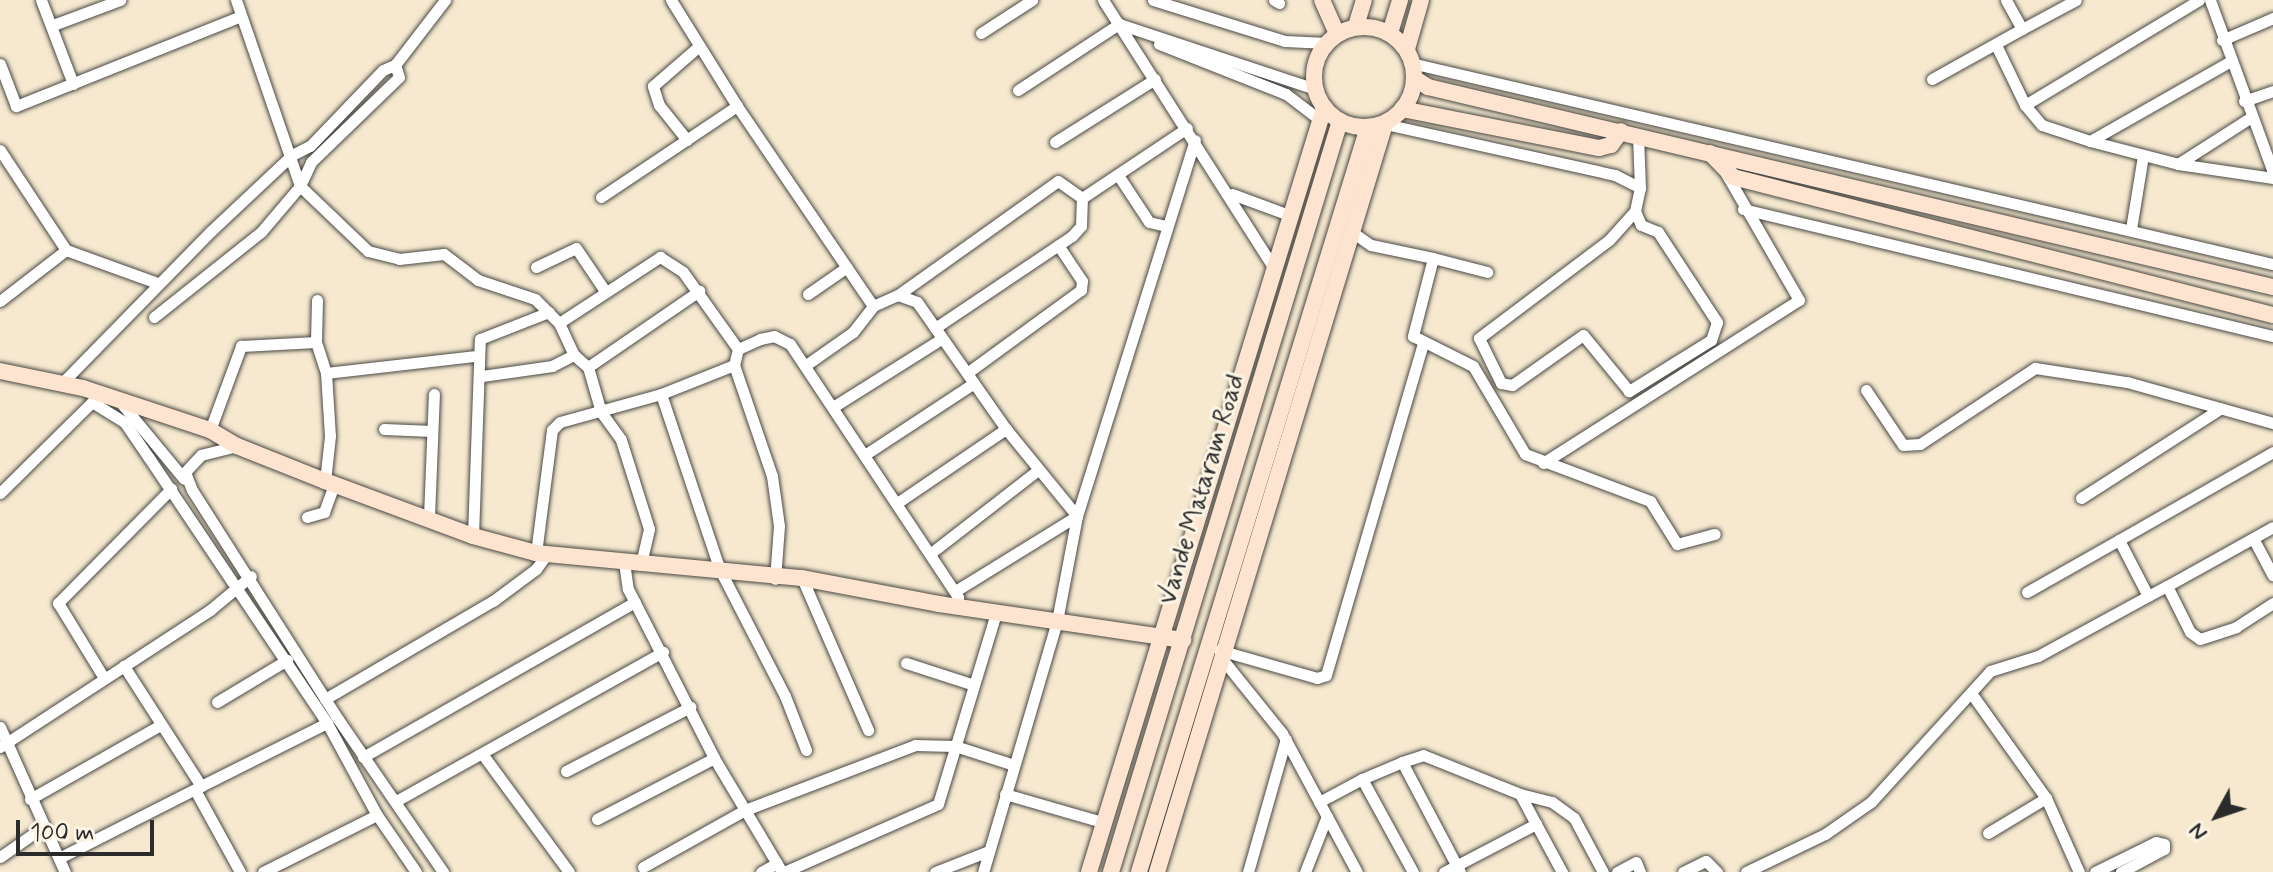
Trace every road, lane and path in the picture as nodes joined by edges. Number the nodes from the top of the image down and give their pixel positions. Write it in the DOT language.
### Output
graph roads {
  1 [pos="41,0"];
  2 [pos="120,0"];
  3 [pos="236,0"];
  4 [pos="445,0"];
  5 [pos="671,0"];
  6 [pos="1032,0"];
  7 [pos="1103,0"];
  8 [pos="1153,0"];
  9 [pos="1322,0"];
  10 [pos="1364,0"];
  11 [pos="1400,0"];
  12 [pos="1421,0"];
  13 [pos="2006,0"];
  14 [pos="2076,0"];
  15 [pos="2199,0"];
  16 [pos="2210,0"];
  17 [pos="241,16"];
  18 [pos="2273,18"];
  19 [pos="1119,24"];
  20 [pos="53,25"];
  21 [pos="1356,26"];
  22 [pos="2022,29"];
  23 [pos="981,33"];
  24 [pos="1390,33"];
  25 [pos="1143,34"];
  26 [pos="1332,38"];
  27 [pos="2222,40"];
  28 [pos="1996,45"];
  29 [pos="698,47"];
  30 [pos="2229,62"];
  31 [pos="1411,63"];
  32 [pos="0,64"];
  33 [pos="395,65"];
  34 [pos="1155,79"];
  35 [pos="1932,79"];
  36 [pos="73,84"];
  37 [pos="1315,89"];
  38 [pos="1018,90"];
  39 [pos="2273,91"];
  40 [pos="2244,101"];
  41 [pos="2025,105"];
  42 [pos="737,106"];
  43 [pos="1402,109"];
  44 [pos="1322,114"];
  45 [pos="2250,118"];
  46 [pos="1340,121"];
  47 [pos="1376,125"];
  48 [pos="1187,128"];
  49 [pos="1621,131"];
  50 [pos="1638,136"];
  51 [pos="687,140"];
  52 [pos="1195,140"];
  53 [pos="2090,141"];
  54 [pos="1055,142"];
  55 [pos="0,150"];
  56 [pos="292,155"];
  57 [pos="2143,156"];
  58 [pos="1719,161"];
  59 [pos="2178,164"];
  60 [pos="1118,175"];
  61 [pos="2273,175"];
  62 [pos="300,186"];
  63 [pos="1640,188"];
  64 [pos="1231,194"];
  65 [pos="601,197"];
  66 [pos="1082,198"];
  67 [pos="1743,209"];
  68 [pos="1635,211"];
  69 [pos="1289,215"];
  70 [pos="1167,226"];
  71 [pos="2131,229"];
  72 [pos="1355,234"];
  73 [pos="1058,245"];
  74 [pos="66,250"];
  75 [pos="1433,258"];
  76 [pos="2273,264"];
  77 [pos="1272,265"];
  78 [pos="536,267"];
  79 [pos="847,267"];
  80 [pos="1487,272"];
  81 [pos="157,283"];
  82 [pos="2273,287"];
  83 [pos="605,291"];
  84 [pos="699,291"];
  85 [pos="808,294"];
  86 [pos="898,295"];
  87 [pos="317,300"];
  88 [pos="0,301"];
  89 [pos="873,306"];
  90 [pos="549,312"];
  91 [pos="2273,315"];
  92 [pos="154,317"];
  93 [pos="559,323"];
  94 [pos="935,328"];
  95 [pos="2273,336"];
  96 [pos="941,339"];
  97 [pos="316,342"];
  98 [pos="1423,344"];
  99 [pos="738,349"];
  100 [pos="574,355"];
  101 [pos="476,356"];
  102 [pos="734,365"];
  103 [pos="806,365"];
  104 [pos="588,367"];
  105 [pos="0,371"];
  106 [pos="326,373"];
  107 [pos="482,376"];
  108 [pos="970,378"];
  109 [pos="62,383"];
  110 [pos="1866,390"];
  111 [pos="434,394"];
  112 [pos="661,394"];
  113 [pos="96,398"];
  114 [pos="122,404"];
  115 [pos="833,407"];
  116 [pos="2221,408"];
  117 [pos="601,412"];
  118 [pos="2273,423"];
  119 [pos="384,429"];
  120 [pos="1006,429"];
  121 [pos="210,430"];
  122 [pos="432,431"];
  123 [pos="237,446"];
  124 [pos="2273,452"];
  125 [pos="866,454"];
  126 [pos="1543,463"];
  127 [pos="1038,470"];
  128 [pos="330,482"];
  129 [pos="171,489"];
  130 [pos="192,490"];
  131 [pos="0,493"];
  132 [pos="2081,498"];
  133 [pos="897,503"];
  134 [pos="1077,516"];
  135 [pos="307,517"];
  136 [pos="429,517"];
  137 [pos="2273,527"];
  138 [pos="1715,534"];
  139 [pos="473,536"];
  140 [pos="2119,540"];
  141 [pos="2254,540"];
  142 [pos="541,553"];
  143 [pos="931,553"];
  144 [pos="633,564"];
  145 [pos="720,570"];
  146 [pos="2273,575"];
  147 [pos="251,576"];
  148 [pos="802,578"];
  149 [pos="775,579"];
  150 [pos="238,586"];
  151 [pos="2167,586"];
  152 [pos="2027,592"];
  153 [pos="2148,596"];
  154 [pos="958,598"];
  155 [pos="635,602"];
  156 [pos="2273,603"];
  157 [pos="996,613"];
  158 [pos="1057,621"];
  159 [pos="1163,634"];
  160 [pos="1183,640"];
  161 [pos="1207,646"];
  162 [pos="663,652"];
  163 [pos="1224,656"];
  164 [pos="287,660"];
  165 [pos="906,663"];
  166 [pos="124,666"];
  167 [pos="104,678"];
  168 [pos="974,685"];
  169 [pos="1971,693"];
  170 [pos="325,699"];
  171 [pos="217,702"];
  172 [pos="690,707"];
  173 [pos="327,723"];
  174 [pos="160,725"];
  175 [pos="0,727"];
  176 [pos="868,730"];
  177 [pos="1286,739"];
  178 [pos="3,745"];
  179 [pos="955,746"];
  180 [pos="806,750"];
  181 [pos="483,755"];
  182 [pos="363,757"];
  183 [pos="714,758"];
  184 [pos="1402,762"];
  185 [pos="1014,765"];
  186 [pos="566,771"];
  187 [pos="1362,779"];
  188 [pos="198,788"];
  189 [pos="1005,794"];
  190 [pos="1520,794"];
  191 [pos="2046,798"];
  192 [pos="30,799"];
  193 [pos="396,801"];
  194 [pos="1319,802"];
  195 [pos="745,810"];
  196 [pos="377,815"];
  197 [pos="1327,816"];
  198 [pos="597,819"];
  199 [pos="1102,822"];
  200 [pos="1536,824"];
  201 [pos="43,827"];
  202 [pos="1988,833"];
  203 [pos="989,851"];
  204 [pos="0,857"];
  205 [pos="59,858"];
  206 [pos="1773,858"];
  207 [pos="643,867"];
  208 [pos="781,869"];
  209 [pos="1459,869"];
  210 [pos="415,871"];
  211 [pos="65,872"];
  212 [pos="240,872"];
  213 [pos="263,872"];
  214 [pos="443,872"];
  215 [pos="569,872"];
  216 [pos="761,872"];
  217 [pos="935,872"];
  218 [pos="983,872"];
  219 [pos="1089,872"];
  220 [pos="1111,872"];
  221 [pos="1139,872"];
  222 [pos="1157,872"];
  223 [pos="1248,872"];
  224 [pos="1305,872"];
  225 [pos="1357,872"];
  226 [pos="1413,872"];
  227 [pos="1444,872"];
  228 [pos="1562,872"];
  229 [pos="1603,872"];
  230 [pos="1617,872"];
  231 [pos="1640,872"];
  232 [pos="1683,872"];
  233 [pos="1717,872"];
  234 [pos="1746,872"];
  235 [pos="1781,872"];
  236 [pos="2079,872"];
  237 [pos="2095,872"];
  238 [pos="2121,872"];
  1 -- 20 [label="street"];
  2 -- 20 [label="street"];
  3 -- 17 [label="street"];
  4 -- 33 [label="street"];
  5 -- 29 [label="street"];
  6 -- 23 [label="street"];
  7 -- 19 [label="street"];
  8 -- 26 [label="street"];
  9 -- 26 [label="street"];
  10 -- 21 [label="street"];
  11 -- 24 [label="street"];
  12 -- 31 [label="street"];
  13 -- 22 [label="street"];
  14 -- 22 [label="street"];
  15 -- 41 [label="street"];
  16 -- 27 [label="street"];
  17 -- 36 [label="street"];
  17 -- 56 [label="street"];
  18 -- 27 [label="street"];
  19 -- 25 [label="street"];
  19 -- 34 [label="street"];
  19 -- 38 [label="street"];
  20 -- 36 [label="street"];
  21 -- 24 [label="street"];
  21 -- 26 [label="street"];
  22 -- 28 [label="street"];
  24 -- 31 [label="street"];
  25 -- 37 [label="street"];
  25 -- 44 [label="street"];
  26 -- 37 [label="street"];
  27 -- 30 [label="street"];
  28 -- 35 [label="street"];
  28 -- 41 [label="street"];
  29 -- 42 [label="street"];
  29 -- 51 [label="street"];
  30 -- 40 [label="street"];
  30 -- 53 [label="street"];
  31 -- 43 [label="street"];
  31 -- 49 [label="street"];
  31 -- 71 [label="street"];
  32 -- 36 [label="street"];
  33 -- 56 [label="street"];
  33 -- 62 [label="street"];
  34 -- 48 [label="street"];
  34 -- 54 [label="street"];
  37 -- 44 [label="street"];
  39 -- 40 [label="street"];
  40 -- 45 [label="street"];
  41 -- 53 [label="street"];
  42 -- 51 [label="street"];
  42 -- 79 [label="street"];
  43 -- 47 [label="street"];
  43 -- 49 [label="street"];
  44 -- 46 [label="street"];
  44 -- 69 [label="street"];
  45 -- 59 [label="street"];
  45 -- 61 [label="street"];
  46 -- 47 [label="street"];
  46 -- 160 [label="street, Vande Mataram Road"];
  47 -- 63 [label="street"];
  47 -- 72 [label="street"];
  47 -- 161 [label="street, Vande Mataram Road"];
  48 -- 52 [label="street"];
  48 -- 60 [label="street"];
  49 -- 50 [label="street"];
  50 -- 58 [label="street"];
  50 -- 63 [label="street"];
  51 -- 65 [label="street"];
  52 -- 64 [label="street"];
  52 -- 70 [label="street"];
  53 -- 57 [label="street"];
  55 -- 74 [label="street"];
  56 -- 62 [label="street"];
  56 -- 81 [label="street"];
  57 -- 59 [label="street"];
  57 -- 71 [label="street"];
  58 -- 67 [label="street"];
  58 -- 82 [label="street"];
  58 -- 91 [label="street"];
  59 -- 61 [label="street"];
  60 -- 66 [label="street"];
  60 -- 70 [label="street"];
  62 -- 90 [label="street"];
  62 -- 92 [label="street"];
  63 -- 68 [label="street"];
  64 -- 69 [label="street"];
  64 -- 77 [label="street"];
  66 -- 73 [label="street"];
  66 -- 86 [label="street"];
  67 -- 95 [label="street"];
  67 -- 126 [label="street"];
  68 -- 68 [label="street"];
  69 -- 77 [label="street"];
  70 -- 134 [label="street"];
  71 -- 76 [label="street"];
  72 -- 75 [label="street"];
  72 -- 163 [label="street"];
  73 -- 94 [label="street"];
  73 -- 108 [label="street"];
  74 -- 81 [label="street"];
  74 -- 88 [label="street"];
  75 -- 80 [label="street"];
  75 -- 98 [label="street"];
  77 -- 159 [label="street"];
  78 -- 83 [label="street"];
  79 -- 85 [label="street"];
  79 -- 89 [label="street"];
  81 -- 109 [label="street"];
  83 -- 84 [label="street"];
  83 -- 93 [label="street"];
  84 -- 99 [label="street"];
  84 -- 104 [label="street"];
  86 -- 89 [label="street"];
  86 -- 94 [label="street"];
  87 -- 97 [label="street"];
  89 -- 103 [label="street"];
  90 -- 93 [label="street"];
  90 -- 101 [label="street"];
  93 -- 100 [label="street"];
  94 -- 96 [label="street"];
  96 -- 108 [label="street"];
  96 -- 115 [label="street"];
  97 -- 106 [label="street"];
  97 -- 121 [label="street"];
  98 -- 126 [label="street"];
  98 -- 163 [label="street"];
  99 -- 102 [label="street"];
  99 -- 103 [label="street"];
  100 -- 104 [label="street"];
  100 -- 107 [label="street"];
  101 -- 106 [label="street"];
  101 -- 107 [label="street"];
  102 -- 112 [label="street"];
  102 -- 149 [label="street"];
  103 -- 115 [label="street"];
  104 -- 117 [label="street"];
  105 -- 109 [label="street"];
  106 -- 128 [label="street"];
  107 -- 139 [label="street"];
  108 -- 120 [label="street"];
  108 -- 125 [label="street"];
  109 -- 113 [label="street"];
  110 -- 116 [label="street"];
  111 -- 122 [label="street"];
  112 -- 117 [label="street"];
  112 -- 145 [label="street"];
  113 -- 114 [label="street"];
  113 -- 129 [label="street"];
  113 -- 131 [label="street"];
  114 -- 121 [label="street"];
  114 -- 130 [label="street"];
  115 -- 125 [label="street"];
  116 -- 118 [label="street"];
  116 -- 132 [label="street"];
  117 -- 142 [label="street"];
  117 -- 144 [label="street"];
  119 -- 122 [label="street"];
  120 -- 127 [label="street"];
  120 -- 133 [label="street"];
  121 -- 123 [label="street"];
  122 -- 136 [label="street"];
  123 -- 128 [label="street"];
  123 -- 130 [label="street"];
  124 -- 140 [label="street"];
  125 -- 133 [label="street"];
  126 -- 138 [label="street"];
  127 -- 134 [label="street"];
  127 -- 143 [label="street"];
  128 -- 135 [label="street"];
  128 -- 136 [label="street"];
  129 -- 150 [label="street"];
  129 -- 167 [label="street"];
  130 -- 147 [label="street"];
  133 -- 143 [label="street"];
  134 -- 154 [label="street"];
  134 -- 158 [label="street"];
  136 -- 139 [label="street"];
  137 -- 141 [label="street"];
  139 -- 142 [label="street"];
  140 -- 152 [label="street"];
  140 -- 153 [label="street"];
  141 -- 146 [label="street"];
  141 -- 151 [label="street"];
  142 -- 144 [label="street"];
  142 -- 170 [label="street"];
  143 -- 154 [label="street"];
  144 -- 145 [label="street"];
  144 -- 155 [label="street"];
  145 -- 149 [label="street"];
  145 -- 180 [label="street"];
  147 -- 150 [label="street"];
  147 -- 170 [label="street"];
  148 -- 149 [label="street"];
  148 -- 154 [label="street"];
  148 -- 176 [label="street"];
  150 -- 164 [label="street"];
  150 -- 166 [label="street"];
  151 -- 153 [label="street"];
  151 -- 156 [label="street"];
  153 -- 169 [label="street"];
  154 -- 157 [label="street"];
  155 -- 162 [label="street"];
  155 -- 182 [label="street"];
  157 -- 158 [label="street"];
  157 -- 168 [label="street"];
  158 -- 159 [label="street"];
  158 -- 185 [label="street"];
  159 -- 160 [label="street"];
  159 -- 199 [label="street"];
  160 -- 220 [label="street, Vande Mataram Road"];
  161 -- 163 [label="street"];
  161 -- 221 [label="street, Vande Mataram Road"];
  162 -- 172 [label="street"];
  162 -- 181 [label="street"];
  163 -- 177 [label="street"];
  163 -- 222 [label="street"];
  164 -- 171 [label="street"];
  164 -- 173 [label="street"];
  165 -- 168 [label="street"];
  166 -- 167 [label="street"];
  166 -- 174 [label="street"];
  167 -- 178 [label="street"];
  168 -- 179 [label="street"];
  169 -- 191 [label="street"];
  169 -- 206 [label="street"];
  170 -- 182 [label="street"];
  172 -- 183 [label="street"];
  172 -- 186 [label="street"];
  173 -- 188 [label="street"];
  173 -- 196 [label="street"];
  174 -- 188 [label="street"];
  174 -- 192 [label="street"];
  175 -- 178 [label="street"];
  177 -- 194 [label="street"];
  177 -- 223 [label="street"];
  178 -- 192 [label="street"];
  179 -- 185 [label="street"];
  179 -- 195 [label="street"];
  179 -- 208 [label="street"];
  181 -- 193 [label="street"];
  181 -- 215 [label="street"];
  182 -- 193 [label="street"];
  183 -- 195 [label="street"];
  183 -- 198 [label="street"];
  184 -- 187 [label="street"];
  184 -- 190 [label="street"];
  184 -- 209 [label="street"];
  185 -- 189 [label="street"];
  187 -- 194 [label="street"];
  187 -- 226 [label="street"];
  188 -- 205 [label="street"];
  188 -- 212 [label="street"];
  189 -- 199 [label="street"];
  189 -- 203 [label="street"];
  190 -- 200 [label="street"];
  190 -- 229 [label="street"];
  191 -- 202 [label="street"];
  191 -- 236 [label="street"];
  192 -- 201 [label="street"];
  193 -- 214 [label="street"];
  194 -- 197 [label="street"];
  195 -- 207 [label="street"];
  195 -- 208 [label="street"];
  196 -- 210 [label="street"];
  196 -- 213 [label="street"];
  197 -- 224 [label="street"];
  197 -- 225 [label="street"];
  199 -- 219 [label="street"];
  200 -- 209 [label="street"];
  200 -- 228 [label="street"];
  201 -- 204 [label="street"];
  201 -- 205 [label="street"];
  203 -- 217 [label="street"];
  203 -- 218 [label="street"];
  205 -- 211 [label="street"];
  206 -- 234 [label="street"];
  206 -- 235 [label="street"];
  208 -- 216 [label="street"];
  209 -- 227 [label="street"];
  230 -- 231 [label="street"];
  232 -- 233 [label="street"];
  237 -- 238 [label="street"];
}
